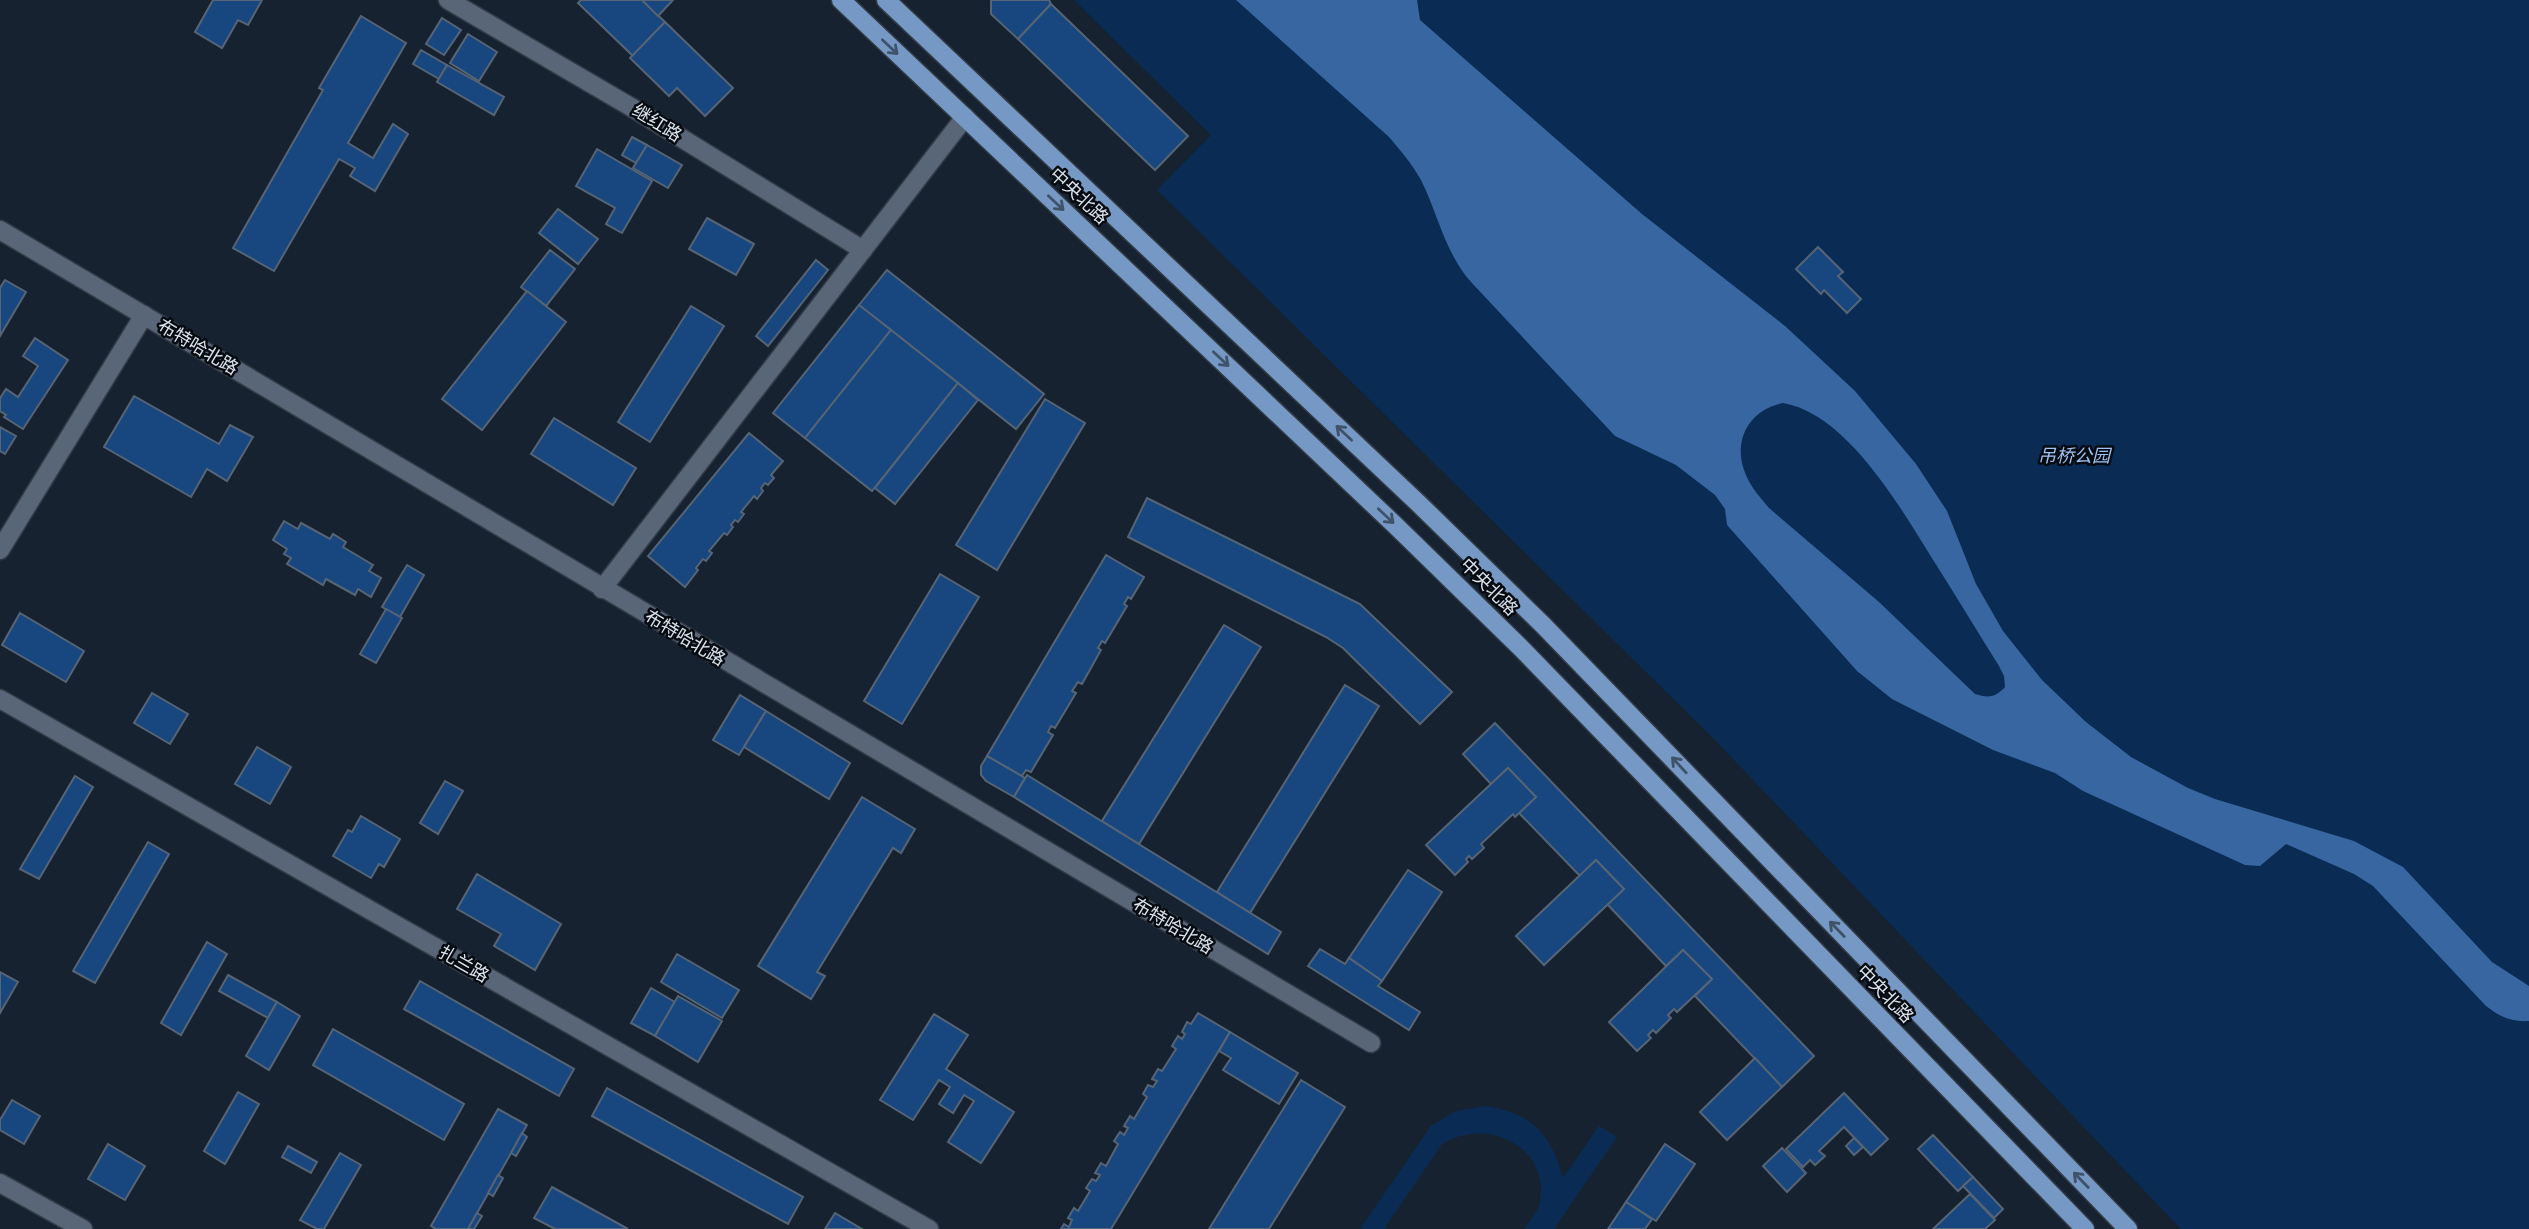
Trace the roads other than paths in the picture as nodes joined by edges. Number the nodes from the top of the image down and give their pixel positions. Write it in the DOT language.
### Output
graph roads {
  1 [pos="448,0"];
  2 [pos="841,0"];
  3 [pos="886,0"];
  4 [pos="965,117"];
  5 [pos="0,230"];
  6 [pos="863,250"];
  7 [pos="144,315"];
  8 [pos="0,550"];
  9 [pos="602,589"];
  10 [pos="0,699"];
  11 [pos="1371,1043"];
  12 [pos="0,1183"];
  13 [pos="83,1229"];
  14 [pos="929,1229"];
  15 [pos="2085,1229"];
  16 [pos="2129,1229"];
  1 -- 6 [label="street, 继红路"];
  2 -- 4 [label="main road, 中央北路, one-way"];
  16 -- 3 [label="main road, 中央北路, one-way"];
  4 -- 6 [label="street"];
  4 -- 15 [label="main road, 中央北路, one-way"];
  5 -- 7 [label="street, 布特哈北路"];
  6 -- 9 [label="street"];
  7 -- 8 [label="street"];
  7 -- 9 [label="street, 布特哈北路"];
  9 -- 11 [label="street, 布特哈北路"];
  10 -- 14 [label="street, 扎兰路"];
  12 -- 13 [label="street"];
}
